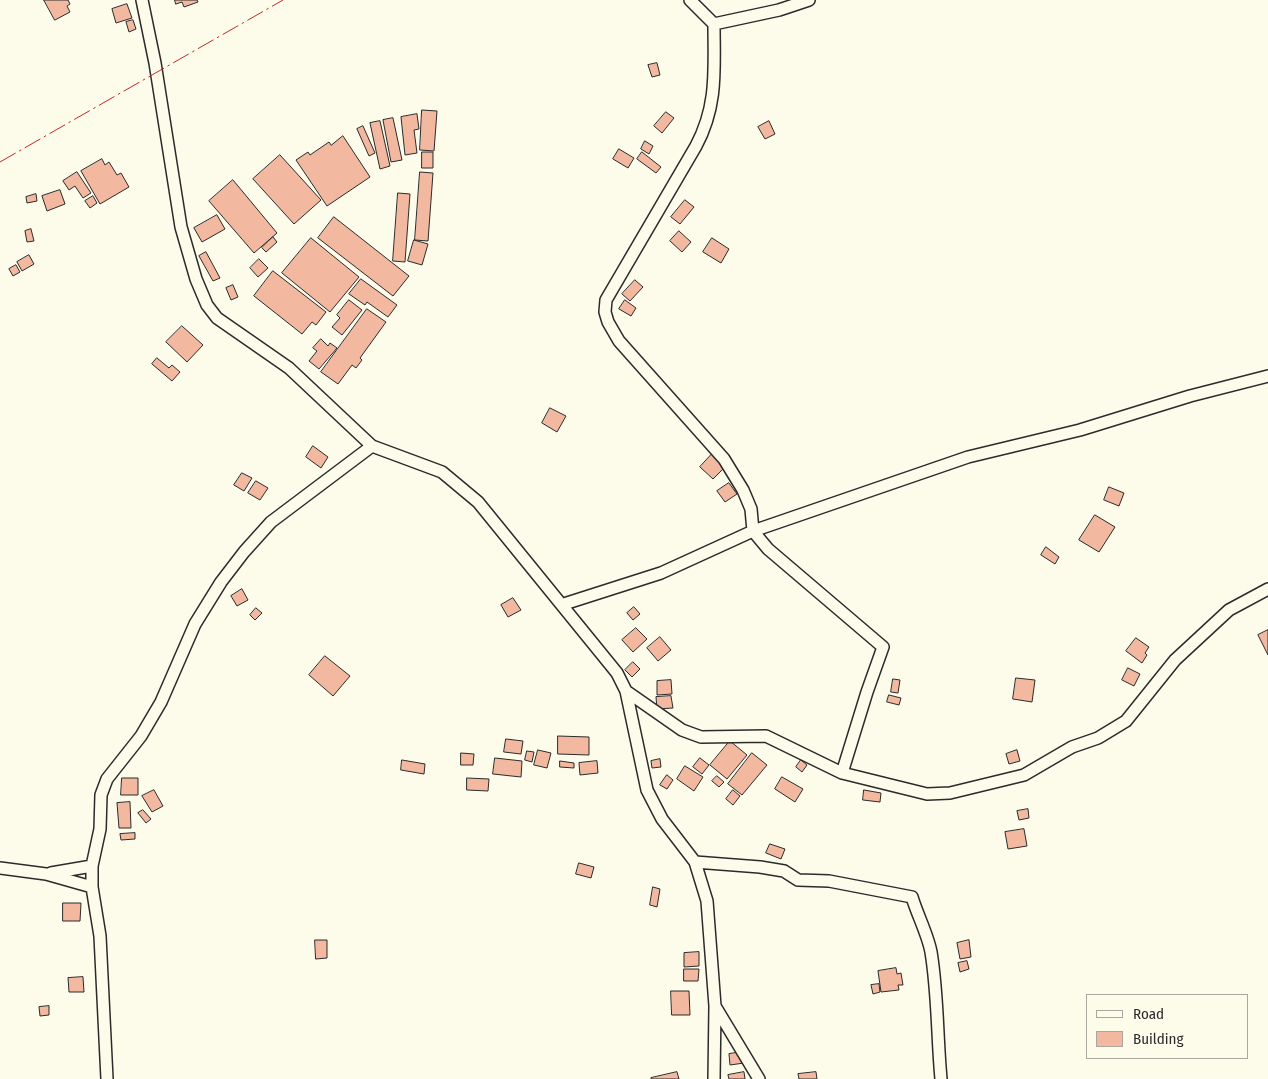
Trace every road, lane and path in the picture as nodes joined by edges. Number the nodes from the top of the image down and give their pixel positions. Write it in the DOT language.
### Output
graph roads {
  1 [pos="142,0"];
  2 [pos="690,0"];
  3 [pos="809,0"];
  4 [pos="714,24"];
  5 [pos="1268,376"];
  6 [pos="372,446"];
  7 [pos="754,531"];
  8 [pos="1268,589"];
  9 [pos="564,604"];
  10 [pos="626,691"];
  11 [pos="842,773"];
  12 [pos="695,862"];
  13 [pos="92,866"];
  14 [pos="0,868"];
  15 [pos="46,874"];
  16 [pos="92,887"];
  17 [pos="715,1006"];
  18 [pos="107,1079"];
  19 [pos="714,1079"];
  20 [pos="759,1079"];
  21 [pos="941,1079"];
  1 -- 6 [label="street"];
  2 -- 4 [label="street"];
  3 -- 4 [label="street"];
  4 -- 7 [label="street"];
  5 -- 7 [label="street"];
  6 -- 9 [label="street"];
  6 -- 13 [label="street"];
  7 -- 9 [label="street"];
  7 -- 11 [label="street"];
  8 -- 11 [label="street"];
  9 -- 10 [label="street"];
  10 -- 11 [label="street"];
  10 -- 12 [label="street"];
  12 -- 17 [label="street"];
  12 -- 21 [label="street"];
  13 -- 15 [label="street"];
  13 -- 16 [label="street"];
  14 -- 15 [label="street"];
  15 -- 16 [label="street"];
  16 -- 18 [label="street"];
  17 -- 19 [label="street"];
  17 -- 20 [label="street"];
}
